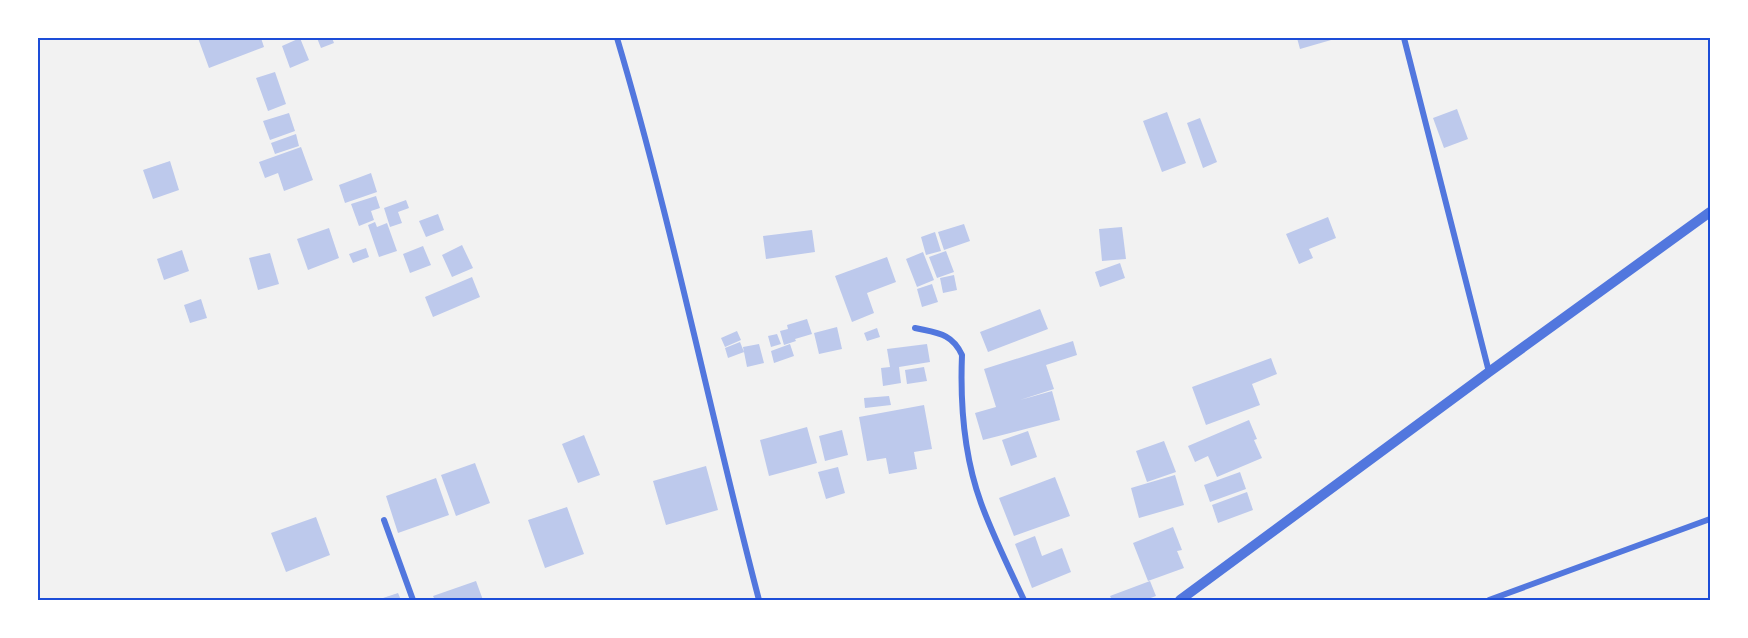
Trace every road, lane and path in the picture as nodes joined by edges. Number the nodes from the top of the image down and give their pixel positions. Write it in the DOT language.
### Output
graph roads {
  1 [pos="617,38"];
  2 [pos="1404,38"];
  3 [pos="1710,212"];
  4 [pos="915,328"];
  5 [pos="1489,372"];
  6 [pos="1710,519"];
  7 [pos="384,520"];
  8 [pos="413,600"];
  9 [pos="759,600"];
  10 [pos="1024,600"];
  11 [pos="1180,600"];
  12 [pos="1489,600"];
  1 -- 9 [label="street"];
  2 -- 5 [label="street"];
  3 -- 5 [label="street"];
  4 -- 10 [label="street"];
  5 -- 11 [label="street"];
  6 -- 12 [label="street"];
  7 -- 8 [label="street"];
}
